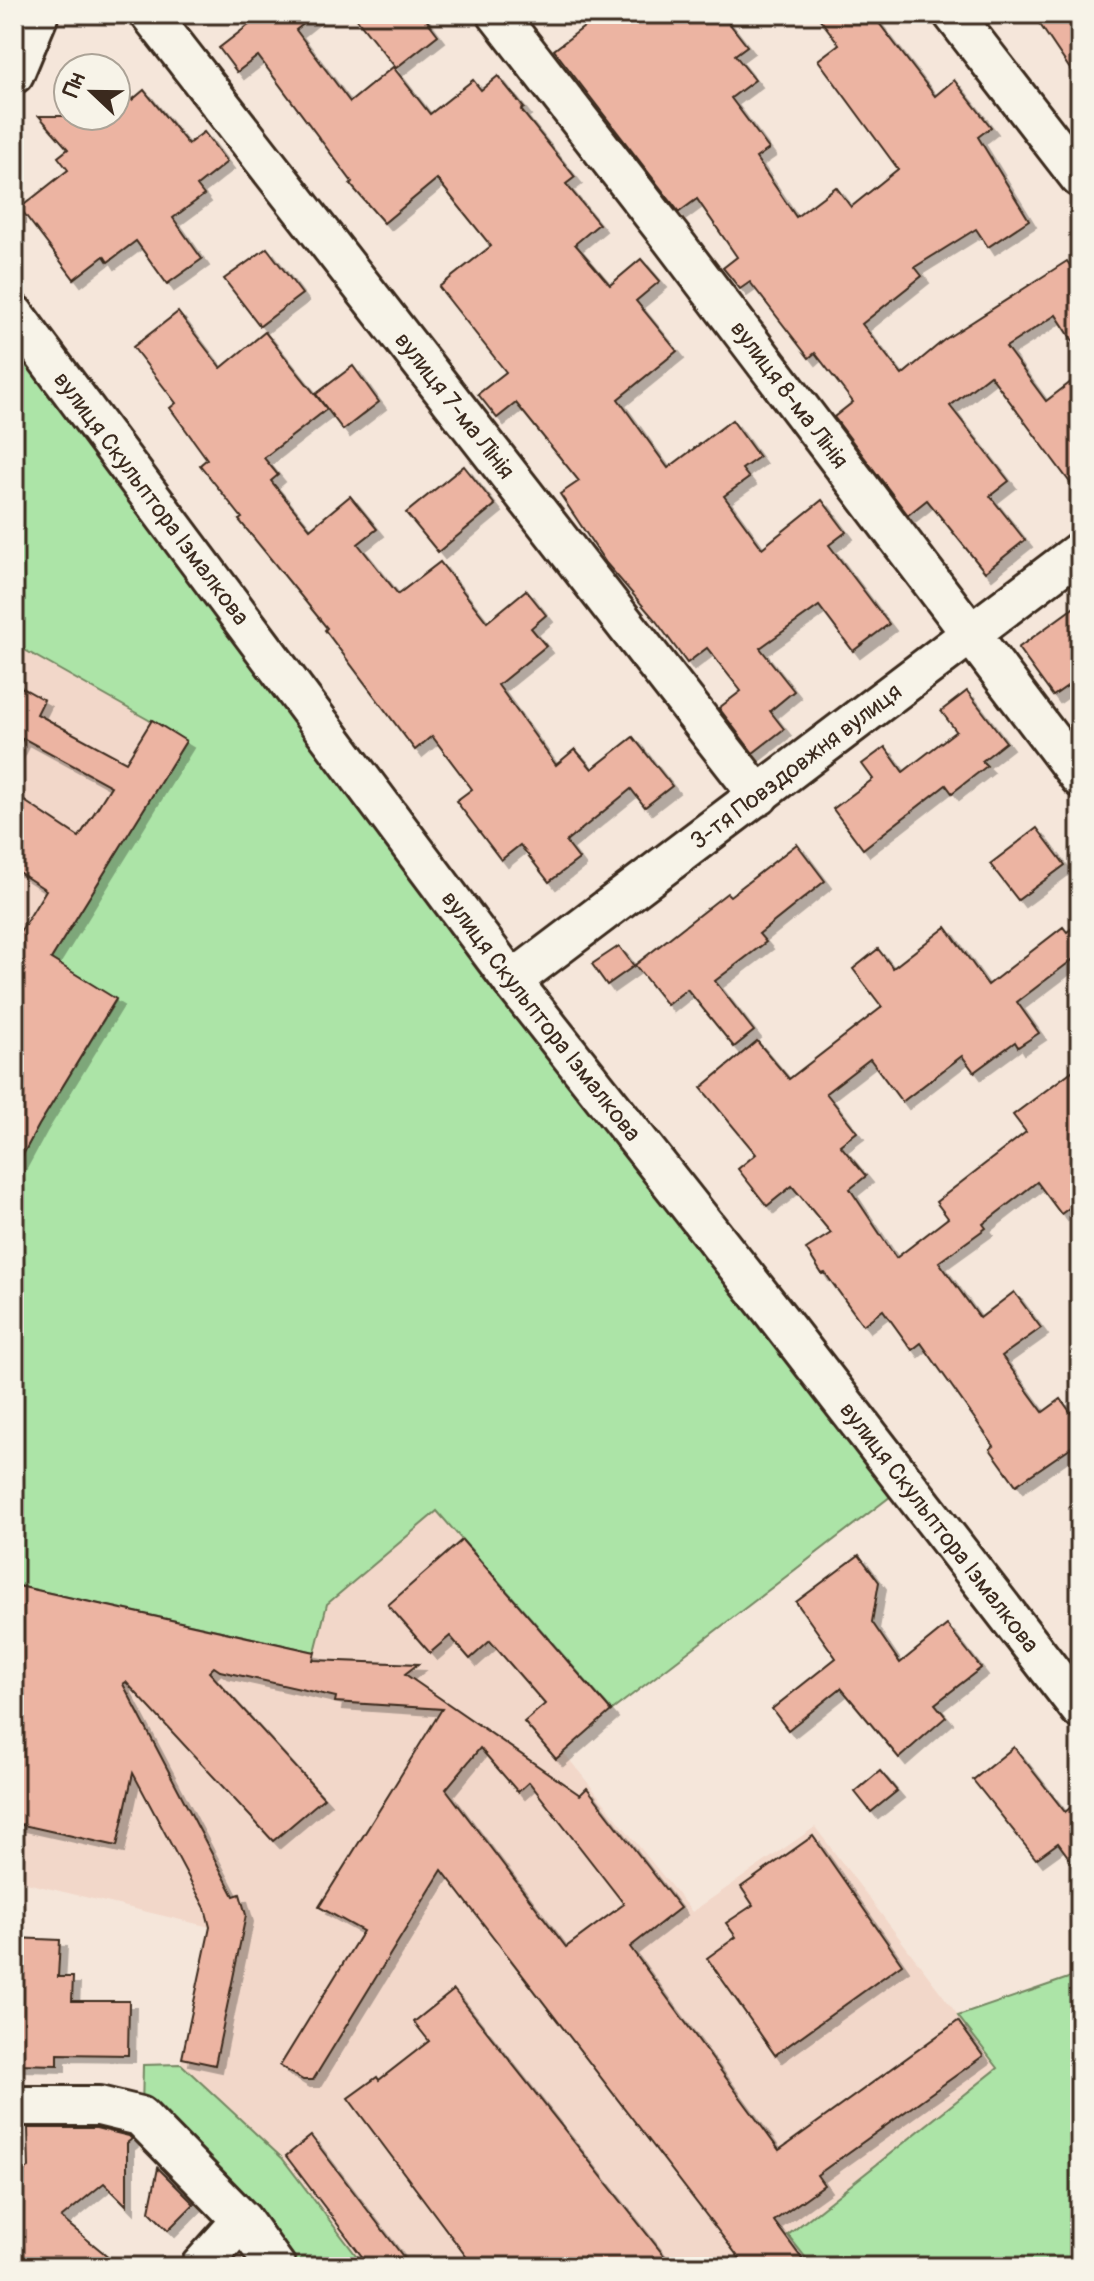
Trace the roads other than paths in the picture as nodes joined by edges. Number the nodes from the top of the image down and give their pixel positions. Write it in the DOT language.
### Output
graph roads {
  1 [pos="39,14"];
  2 [pos="150,14"];
  3 [pos="497,14"];
  4 [pos="953,14"];
  5 [pos="14,74"];
  6 [pos="1080,178"];
  7 [pos="14,314"];
  8 [pos="1080,551"];
  9 [pos="970,634"];
  10 [pos="1080,778"];
  11 [pos="759,796"];
  12 [pos="512,981"];
  13 [pos="1080,1709"];
  14 [pos="14,2106"];
  15 [pos="242,2220"];
  16 [pos="200,2267"];
  17 [pos="276,2267"];
  1 -- 5 [label="street"];
  2 -- 11 [label="street, вулиця 7-ма Лінія"];
  3 -- 9 [label="street, вулиця 8-ма Лінія"];
  4 -- 6 [label="street"];
  7 -- 12 [label="street, вулиця Скульптора Ізмалкова"];
  8 -- 9 [label="street, 3-тя Повздовжня вулиця"];
  9 -- 10 [label="street, вулиця 8-ма Лінія"];
  9 -- 11 [label="street, 3-тя Повздовжня вулиця"];
  11 -- 12 [label="street, 3-тя Повздовжня вулиця"];
  12 -- 13 [label="street, вулиця Скульптора Ізмалкова"];
  14 -- 15 [label="street"];
  15 -- 16 [label="street"];
  15 -- 17 [label="street"];
}
